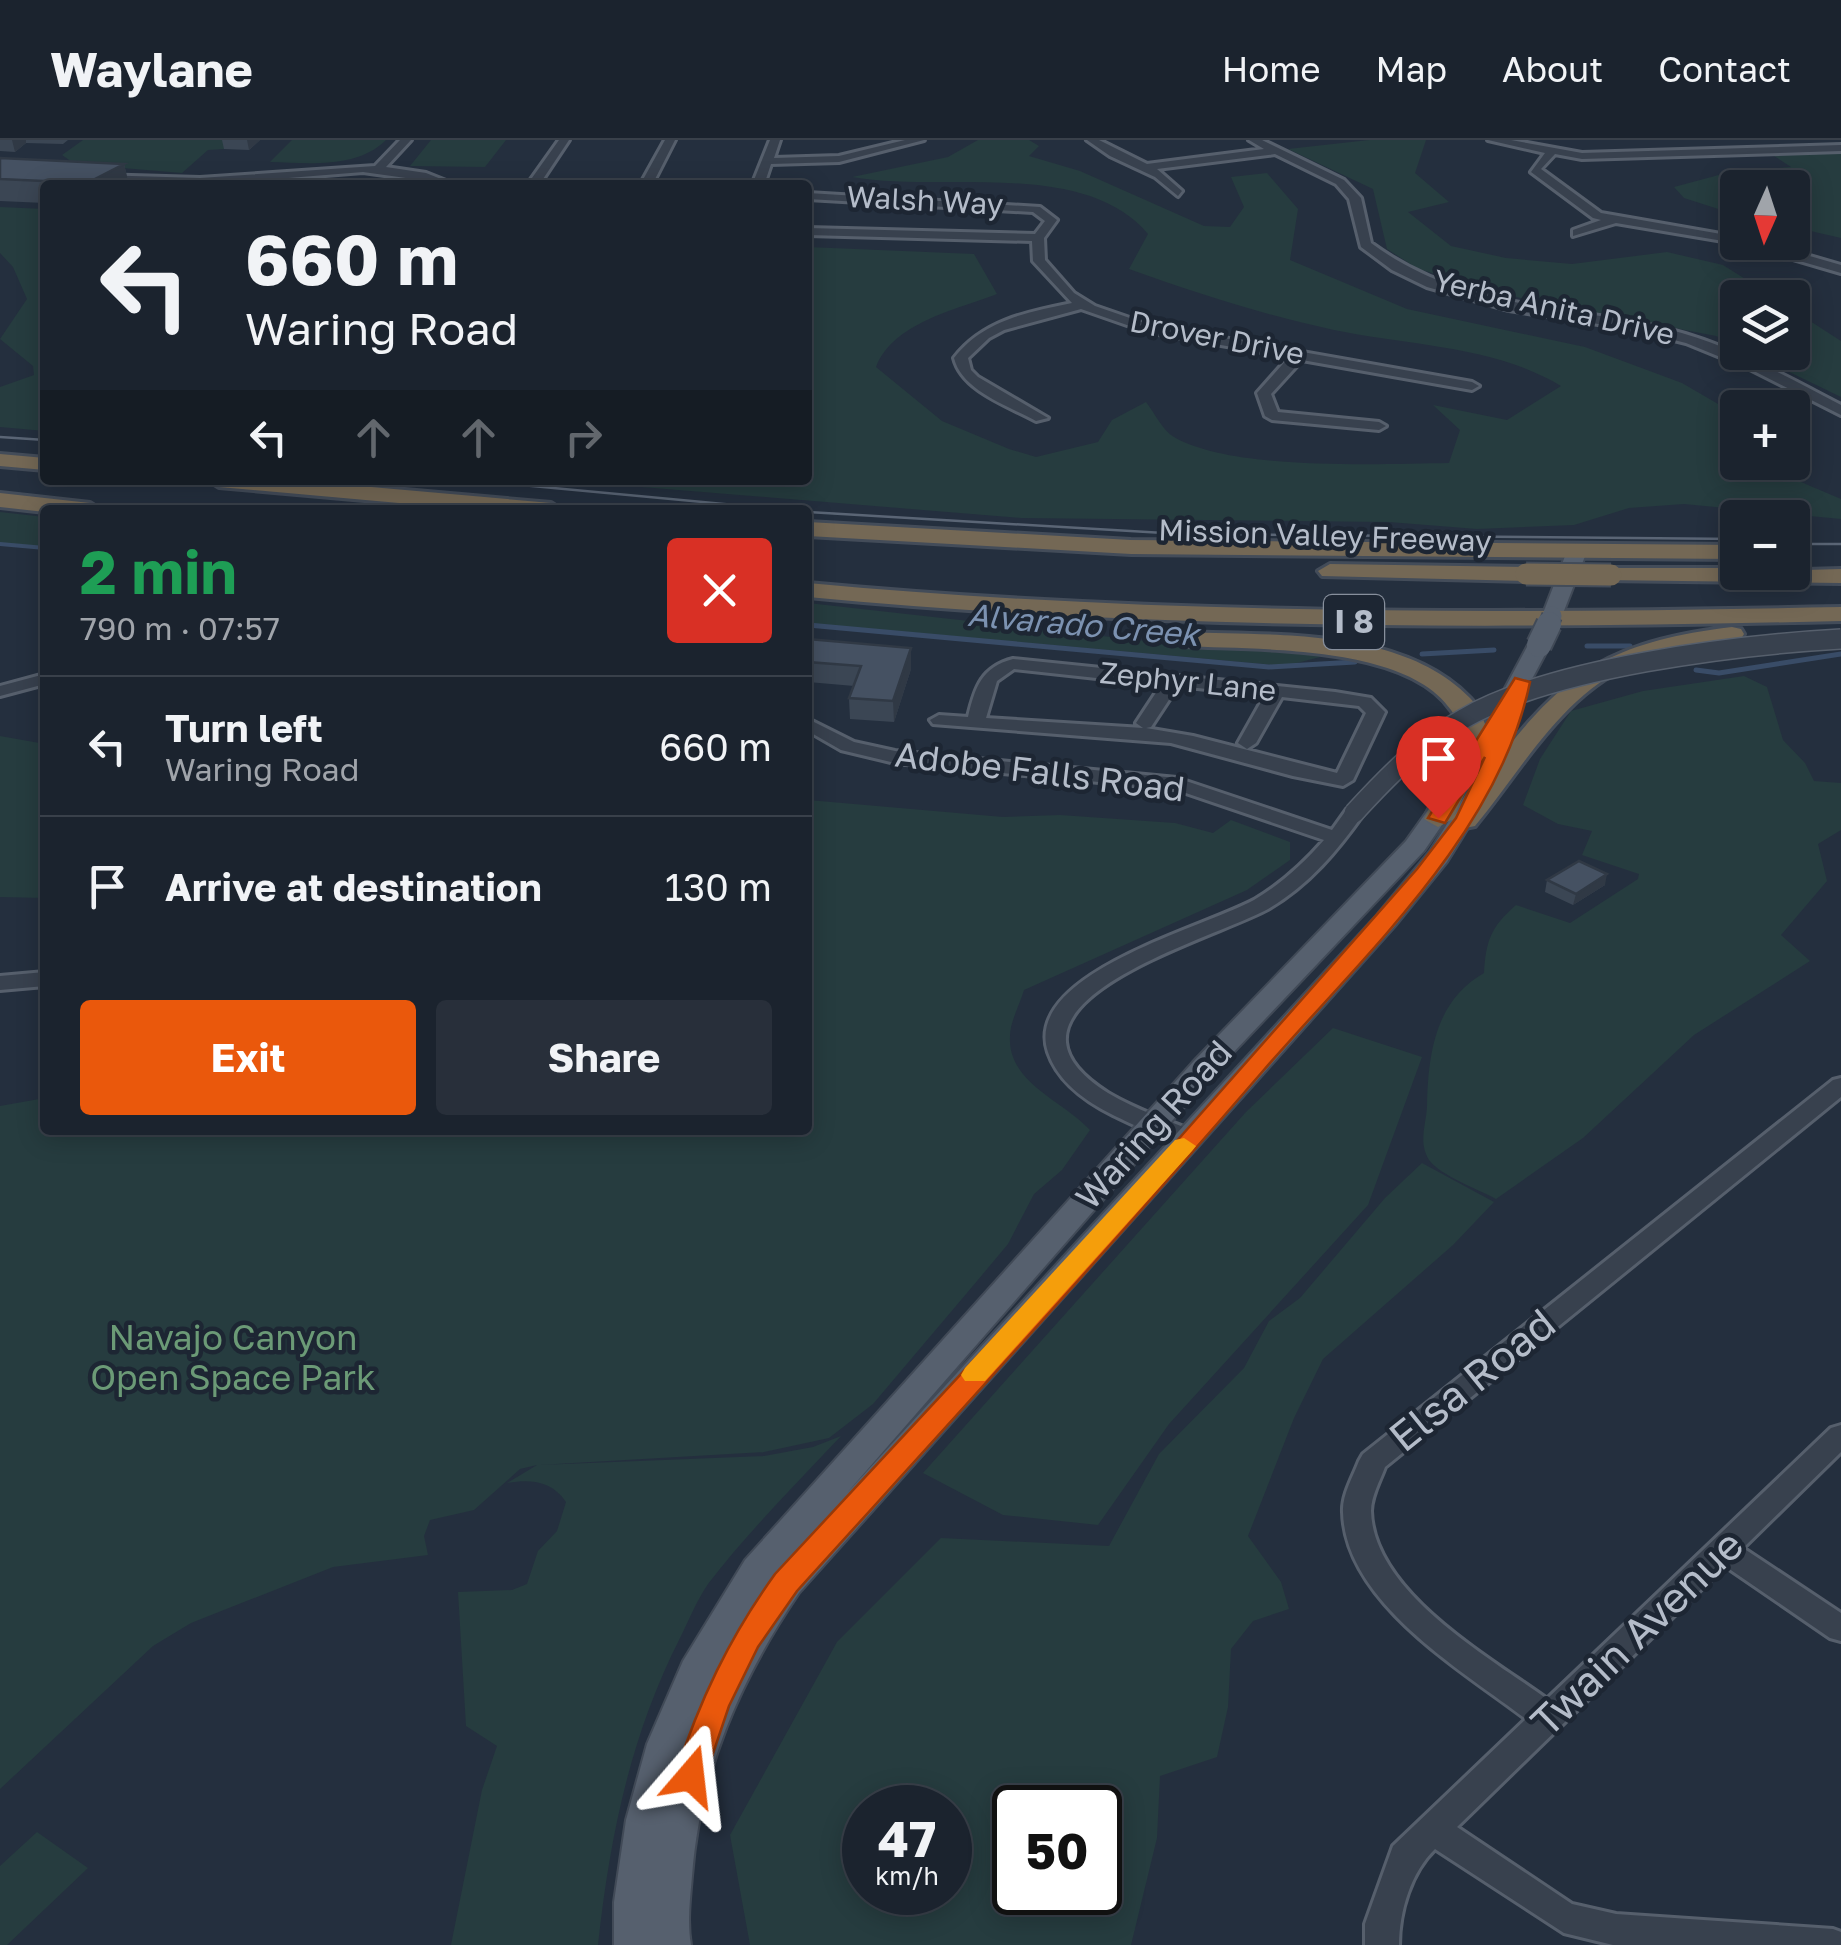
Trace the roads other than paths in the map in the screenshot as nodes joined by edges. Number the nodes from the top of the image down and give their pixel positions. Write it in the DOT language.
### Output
graph roads {
  1 [pos="406,140"];
  2 [pos="564,140"];
  3 [pos="670,140"];
  4 [pos="775,140"];
  5 [pos="919,140"];
  6 [pos="1092,140"];
  7 [pos="1254,140"];
  8 [pos="1493,140"];
  9 [pos="1841,148"];
  10 [pos="1275,150"];
  11 [pos="1550,153"];
  12 [pos="767,160"];
  13 [pos="1151,166"];
  14 [pos="377,170"];
  15 [pos="84,177"];
  16 [pos="182,180"];
  17 [pos="225,180"];
  18 [pos="426,180"];
  19 [pos="536,180"];
  20 [pos="649,180"];
  21 [pos="760,180"];
  22 [pos="1178,193"];
  23 [pos="812,196"];
  24 [pos="1613,220"];
  25 [pos="812,231"];
  26 [pos="1577,234"];
  27 [pos="1720,237"];
  28 [pos="1038,238"];
  29 [pos="1809,260"];
  30 [pos="1841,269"];
  31 [pos="1083,305"];
  32 [pos="1299,355"];
  33 [pos="1472,386"];
  34 [pos="1841,411"];
  35 [pos="1042,418"];
  36 [pos="1378,426"];
  37 [pos="0,460"];
  38 [pos="40,464"];
  39 [pos="274,485"];
  40 [pos="0,500"];
  41 [pos="45,505"];
  42 [pos="496,505"];
  43 [pos="812,530"];
  44 [pos="812,530"];
  45 [pos="1577,551"];
  46 [pos="1720,552"];
  47 [pos="1810,553"];
  48 [pos="1841,554"];
  49 [pos="1841,576"];
  50 [pos="812,590"];
  51 [pos="868,597"];
  52 [pos="1841,614"];
  53 [pos="1841,627"];
  54 [pos="1841,639"];
  55 [pos="1173,680"];
  56 [pos="40,681"];
  57 [pos="1276,691"];
  58 [pos="0,692"];
  59 [pos="939,720"];
  60 [pos="975,723"];
  61 [pos="1145,723"];
  62 [pos="812,726"];
  63 [pos="1247,743"];
  64 [pos="1043,748"];
  65 [pos="1452,819"];
  66 [pos="1337,838"];
  67 [pos="40,979"];
  68 [pos="0,983"];
  69 [pos="1841,1085"];
  70 [pos="1174,1131"];
  71 [pos="1841,1435"];
  72 [pos="1724,1550"];
  73 [pos="1841,1629"];
  74 [pos="1548,1717"];
  75 [pos="1431,1828"];
  76 [pos="635,1945"];
  77 [pos="670,1945"];
  78 [pos="1382,1945"];
  79 [pos="1833,1945"];
  1 -- 14 [label="street"];
  2 -- 19 [label="street"];
  3 -- 20 [label="street"];
  4 -- 12 [label="street"];
  5 -- 12 [label="street"];
  6 -- 13 [label="street"];
  7 -- 10 [label="street, Yerba Anita Drive"];
  8 -- 11 [label="street"];
  9 -- 11 [label="street"];
  10 -- 13 [label="street"];
  10 -- 34 [label="street, Yerba Anita Drive"];
  11 -- 24 [label="street"];
  12 -- 21 [label="street"];
  13 -- 22 [label="street"];
  14 -- 17 [label="street"];
  14 -- 18 [label="street"];
  15 -- 16 [label="street"];
  23 -- 28 [label="street, Walsh Way"];
  24 -- 26 [label="street"];
  24 -- 27 [label="street"];
  25 -- 28 [label="street"];
  28 -- 31 [label="street, Drover Drive"];
  29 -- 30 [label="street"];
  31 -- 32 [label="street, Drover Drive"];
  31 -- 35 [label="street"];
  32 -- 33 [label="street, Drover Drive"];
  32 -- 36 [label="street"];
  37 -- 38 [label="highway"];
  39 -- 42 [label="highway"];
  40 -- 41 [label="highway"];
  43 -- 45 [label="highway"];
  44 -- 49 [label="highway, Mission Valley Freeway / I 8, bridge"];
  45 -- 46 [label="highway"];
  45 -- 65 [label="main road, Waring Road, bridge"];
  47 -- 48 [label="highway"];
  50 -- 51 [label="highway, I 8"];
  51 -- 52 [label="highway, I 8"];
  51 -- 65 [label="highway"];
  53 -- 65 [label="highway"];
  54 -- 66 [label="street, bridge"];
  55 -- 57 [label="street, Zephyr Lane"];
  55 -- 60 [label="street, Zephyr Lane"];
  55 -- 61 [label="street"];
  56 -- 58 [label="street"];
  57 -- 63 [label="street"];
  57 -- 64 [label="street, Zephyr Lane"];
  59 -- 60 [label="street"];
  60 -- 64 [label="street"];
  62 -- 64 [label="street, Adobe Falls Road"];
  64 -- 66 [label="street, Adobe Falls Road"];
  65 -- 70 [label="main road, Waring Road"];
  66 -- 70 [label="street"];
  67 -- 68 [label="street"];
  69 -- 74 [label="street, Elsa Road"];
  70 -- 76 [label="main road, Waring Road"];
  70 -- 77 [label="main road, Waring Road"];
  71 -- 72 [label="street, Twain Avenue"];
  72 -- 73 [label="street"];
  72 -- 74 [label="street, Twain Avenue"];
  74 -- 75 [label="street, Twain Avenue"];
  75 -- 78 [label="street, Twain Avenue"];
  75 -- 79 [label="street"];
}
